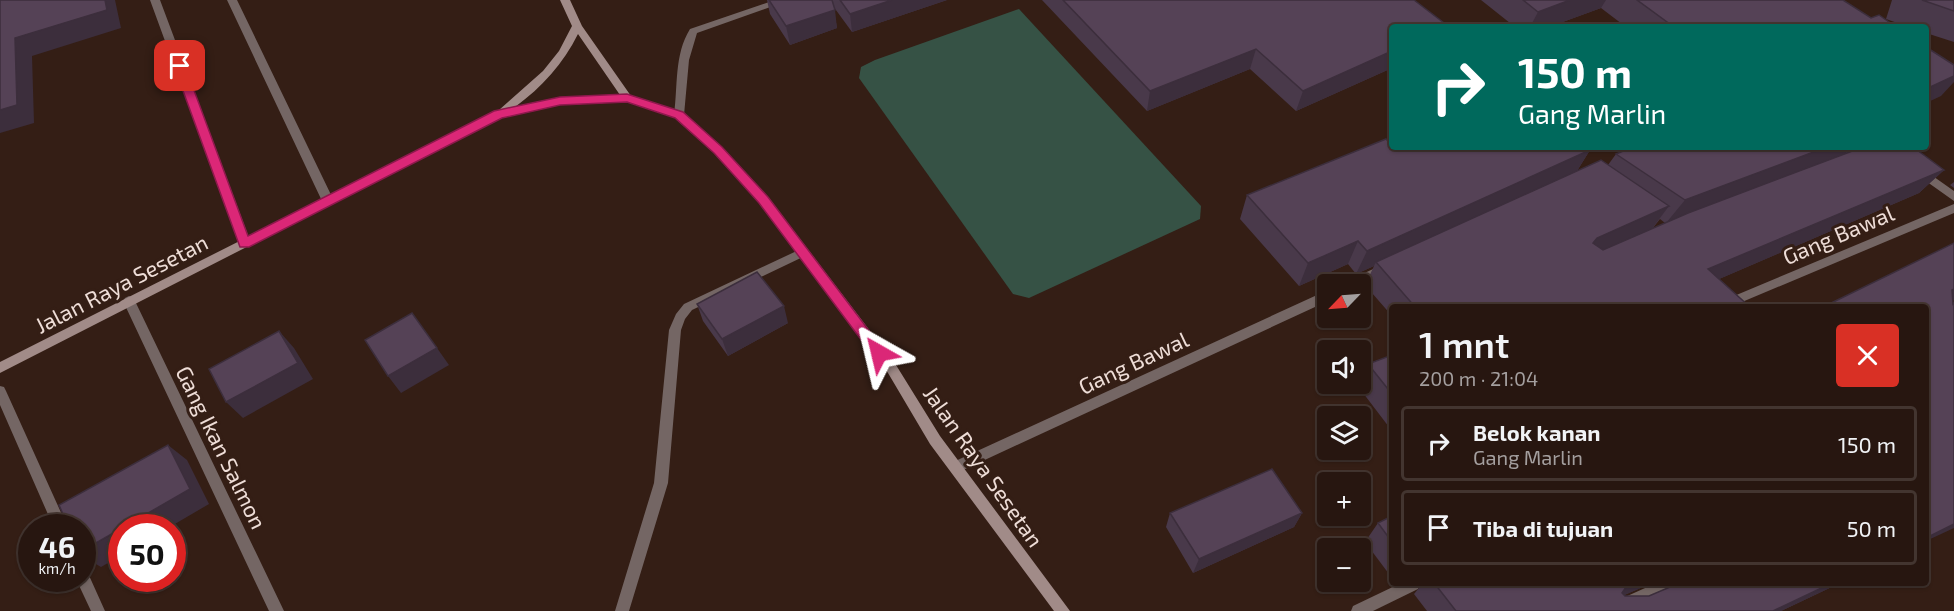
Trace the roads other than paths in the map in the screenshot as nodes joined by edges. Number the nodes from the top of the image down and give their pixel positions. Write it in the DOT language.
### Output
graph roads {
  1 [pos="155,0"];
  2 [pos="232,0"];
  3 [pos="566,0"];
  4 [pos="785,0"];
  5 [pos="577,26"];
  6 [pos="627,98"];
  7 [pos="498,114"];
  8 [pos="679,115"];
  9 [pos="1907,161"];
  10 [pos="1954,196"];
  11 [pos="328,201"];
  12 [pos="1954,208"];
  13 [pos="245,243"];
  14 [pos="802,252"];
  15 [pos="1392,265"];
  16 [pos="1371,275"];
  17 [pos="1738,299"];
  18 [pos="1317,300"];
  19 [pos="129,301"];
  20 [pos="0,368"];
  21 [pos="0,391"];
  22 [pos="956,467"];
  23 [pos="55,514"];
  24 [pos="1409,586"];
  25 [pos="1665,586"];
  26 [pos="89,592"];
  27 [pos="98,611"];
  28 [pos="277,611"];
  29 [pos="622,611"];
  30 [pos="1064,611"];
  31 [pos="1358,611"];
  32 [pos="1610,611"];
  1 -- 13 [label="street"];
  2 -- 11 [label="street"];
  3 -- 5 [label="main road"];
  4 -- 8 [label="street"];
  5 -- 6 [label="main road"];
  5 -- 7 [label="main road"];
  6 -- 7 [label="main road, Jalan Raya Sesetan"];
  6 -- 8 [label="main road, Jalan Raya Sesetan"];
  7 -- 11 [label="main road, Jalan Raya Sesetan"];
  8 -- 14 [label="main road, Jalan Raya Sesetan"];
  9 -- 10 [label="street"];
  11 -- 13 [label="main road, Jalan Raya Sesetan"];
  12 -- 17 [label="street, Gang Bawal"];
  13 -- 19 [label="main road, Jalan Raya Sesetan"];
  14 -- 22 [label="main road, Jalan Raya Sesetan"];
  14 -- 29 [label="street"];
  15 -- 16 [label="street"];
  18 -- 22 [label="street, Gang Bawal"];
  19 -- 20 [label="main road, Jalan Raya Sesetan"];
  19 -- 28 [label="street, Gang Ikan Salmon"];
  21 -- 23 [label="street"];
  22 -- 30 [label="main road, Jalan Raya Sesetan"];
  24 -- 31 [label="street"];
  25 -- 32 [label="street"];
  26 -- 27 [label="street"];
}
